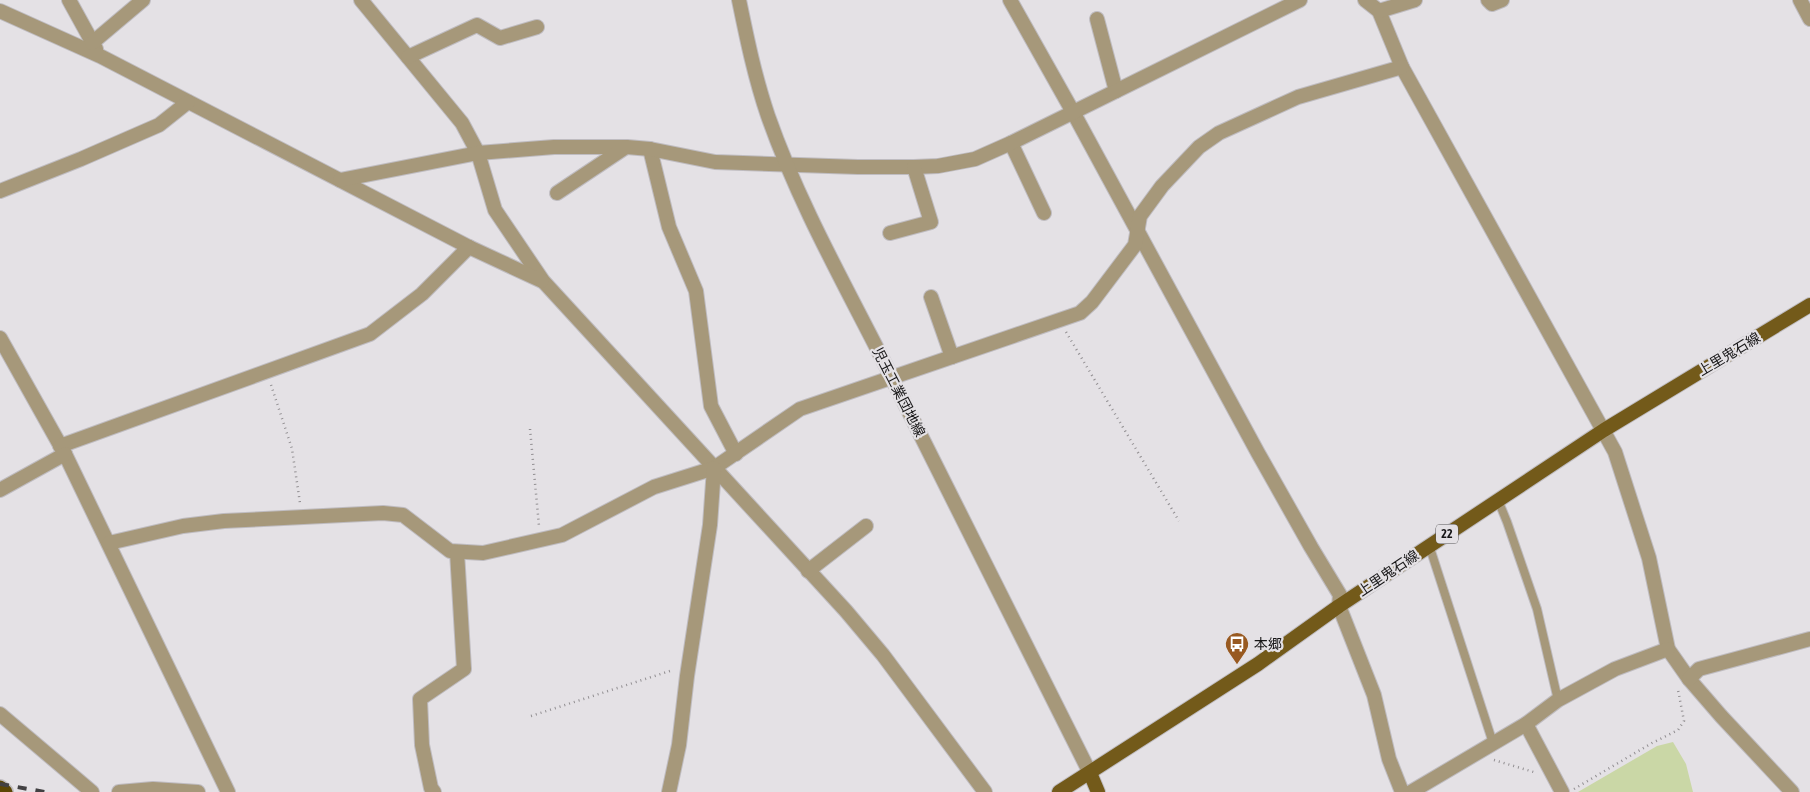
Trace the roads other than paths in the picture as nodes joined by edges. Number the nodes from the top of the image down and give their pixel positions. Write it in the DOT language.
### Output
graph roads {
  1 [pos="69,0"];
  2 [pos="143,0"];
  3 [pos="361,0"];
  4 [pos="738,0"];
  5 [pos="1010,0"];
  6 [pos="1300,0"];
  7 [pos="1365,0"];
  8 [pos="1391,0"];
  9 [pos="1415,0"];
  10 [pos="1488,0"];
  11 [pos="1502,0"];
  12 [pos="1800,0"];
  13 [pos="0,11"];
  14 [pos="1379,11"];
  15 [pos="1097,19"];
  16 [pos="1810,19"];
  17 [pos="536,27"];
  18 [pos="92,43"];
  19 [pos="100,56"];
  20 [pos="408,57"];
  21 [pos="1402,67"];
  22 [pos="1116,91"];
  23 [pos="188,102"];
  24 [pos="1073,112"];
  25 [pos="1011,143"];
  26 [pos="626,147"];
  27 [pos="650,149"];
  28 [pos="478,153"];
  29 [pos="787,165"];
  30 [pos="914,167"];
  31 [pos="340,180"];
  32 [pos="0,191"];
  33 [pos="557,193"];
  34 [pos="1044,213"];
  35 [pos="1138,230"];
  36 [pos="890,233"];
  37 [pos="469,247"];
  38 [pos="543,281"];
  39 [pos="931,297"];
  40 [pos="1810,305"];
  41 [pos="0,338"];
  42 [pos="952,356"];
  43 [pos="892,378"];
  44 [pos="1604,430"];
  45 [pos="63,450"];
  46 [pos="736,454"];
  47 [pos="714,468"];
  48 [pos="0,490"];
  49 [pos="1498,500"];
  50 [pos="866,526"];
  51 [pos="109,543"];
  52 [pos="1430,545"];
  53 [pos="457,552"];
  54 [pos="808,571"];
  55 [pos="1338,606"];
  56 [pos="1810,639"];
  57 [pos="1668,649"];
  58 [pos="1689,678"];
  59 [pos="1558,700"];
  60 [pos="0,714"];
  61 [pos="1526,724"];
  62 [pos="1493,743"];
  63 [pos="1090,773"];
  64 [pos="0,788"];
  65 [pos="5,792"];
  66 [pos="92,792"];
  67 [pos="119,792"];
  68 [pos="198,792"];
  69 [pos="228,792"];
  70 [pos="434,792"];
  71 [pos="669,792"];
  72 [pos="985,792"];
  73 [pos="1059,792"];
  74 [pos="1098,792"];
  75 [pos="1402,792"];
  76 [pos="1412,792"];
  77 [pos="1562,792"];
  78 [pos="1792,792"];
  1 -- 18 [label="street"];
  2 -- 18 [label="street"];
  3 -- 20 [label="street"];
  4 -- 29 [label="street, 児玉工業団地線"];
  5 -- 24 [label="street"];
  6 -- 22 [label="street"];
  7 -- 14 [label="street"];
  8 -- 14 [label="street"];
  9 -- 14 [label="street"];
  10 -- 11 [label="street"];
  12 -- 16 [label="street"];
  13 -- 19 [label="street"];
  14 -- 21 [label="street"];
  15 -- 22 [label="street"];
  17 -- 20 [label="street"];
  18 -- 19 [label="street"];
  19 -- 23 [label="street"];
  20 -- 28 [label="street"];
  21 -- 35 [label="street"];
  21 -- 44 [label="street"];
  22 -- 24 [label="street"];
  23 -- 31 [label="street"];
  23 -- 32 [label="street"];
  24 -- 25 [label="street"];
  24 -- 35 [label="street"];
  25 -- 30 [label="street"];
  25 -- 34 [label="street"];
  26 -- 27 [label="street"];
  26 -- 28 [label="street"];
  26 -- 33 [label="street"];
  27 -- 29 [label="street"];
  27 -- 46 [label="street"];
  28 -- 31 [label="street"];
  28 -- 38 [label="street"];
  29 -- 30 [label="street"];
  29 -- 43 [label="street, 児玉工業団地線"];
  30 -- 36 [label="street"];
  31 -- 37 [label="street"];
  35 -- 42 [label="street"];
  35 -- 55 [label="street"];
  37 -- 38 [label="street"];
  37 -- 45 [label="street"];
  38 -- 47 [label="street"];
  39 -- 42 [label="street"];
  40 -- 44 [label="main road, 上里鬼石線 / 22"];
  41 -- 45 [label="street"];
  42 -- 43 [label="street"];
  43 -- 46 [label="street"];
  43 -- 63 [label="street, 児玉工業団地線"];
  44 -- 49 [label="main road, 上里鬼石線 / 22"];
  44 -- 57 [label="street"];
  45 -- 48 [label="street"];
  45 -- 51 [label="street"];
  46 -- 47 [label="street"];
  47 -- 53 [label="street"];
  47 -- 54 [label="street"];
  47 -- 71 [label="street"];
  49 -- 52 [label="main road, 上里鬼石線 / 22"];
  49 -- 59 [label="lane"];
  50 -- 54 [label="street"];
  51 -- 53 [label="street"];
  51 -- 69 [label="street"];
  52 -- 55 [label="main road, 上里鬼石線 / 22"];
  52 -- 62 [label="lane"];
  53 -- 70 [label="street"];
  54 -- 72 [label="street"];
  55 -- 63 [label="main road, 上里鬼石線 / 22"];
  55 -- 75 [label="street"];
  56 -- 58 [label="street"];
  57 -- 58 [label="street"];
  57 -- 59 [label="street"];
  58 -- 78 [label="street"];
  59 -- 61 [label="street"];
  60 -- 66 [label="street"];
  61 -- 62 [label="street"];
  61 -- 77 [label="street"];
  62 -- 76 [label="street"];
  63 -- 73 [label="main road, 上里鬼石線"];
  63 -- 74 [label="main road"];
  64 -- 65 [label="highway"];
  67 -- 68 [label="street"];
}
